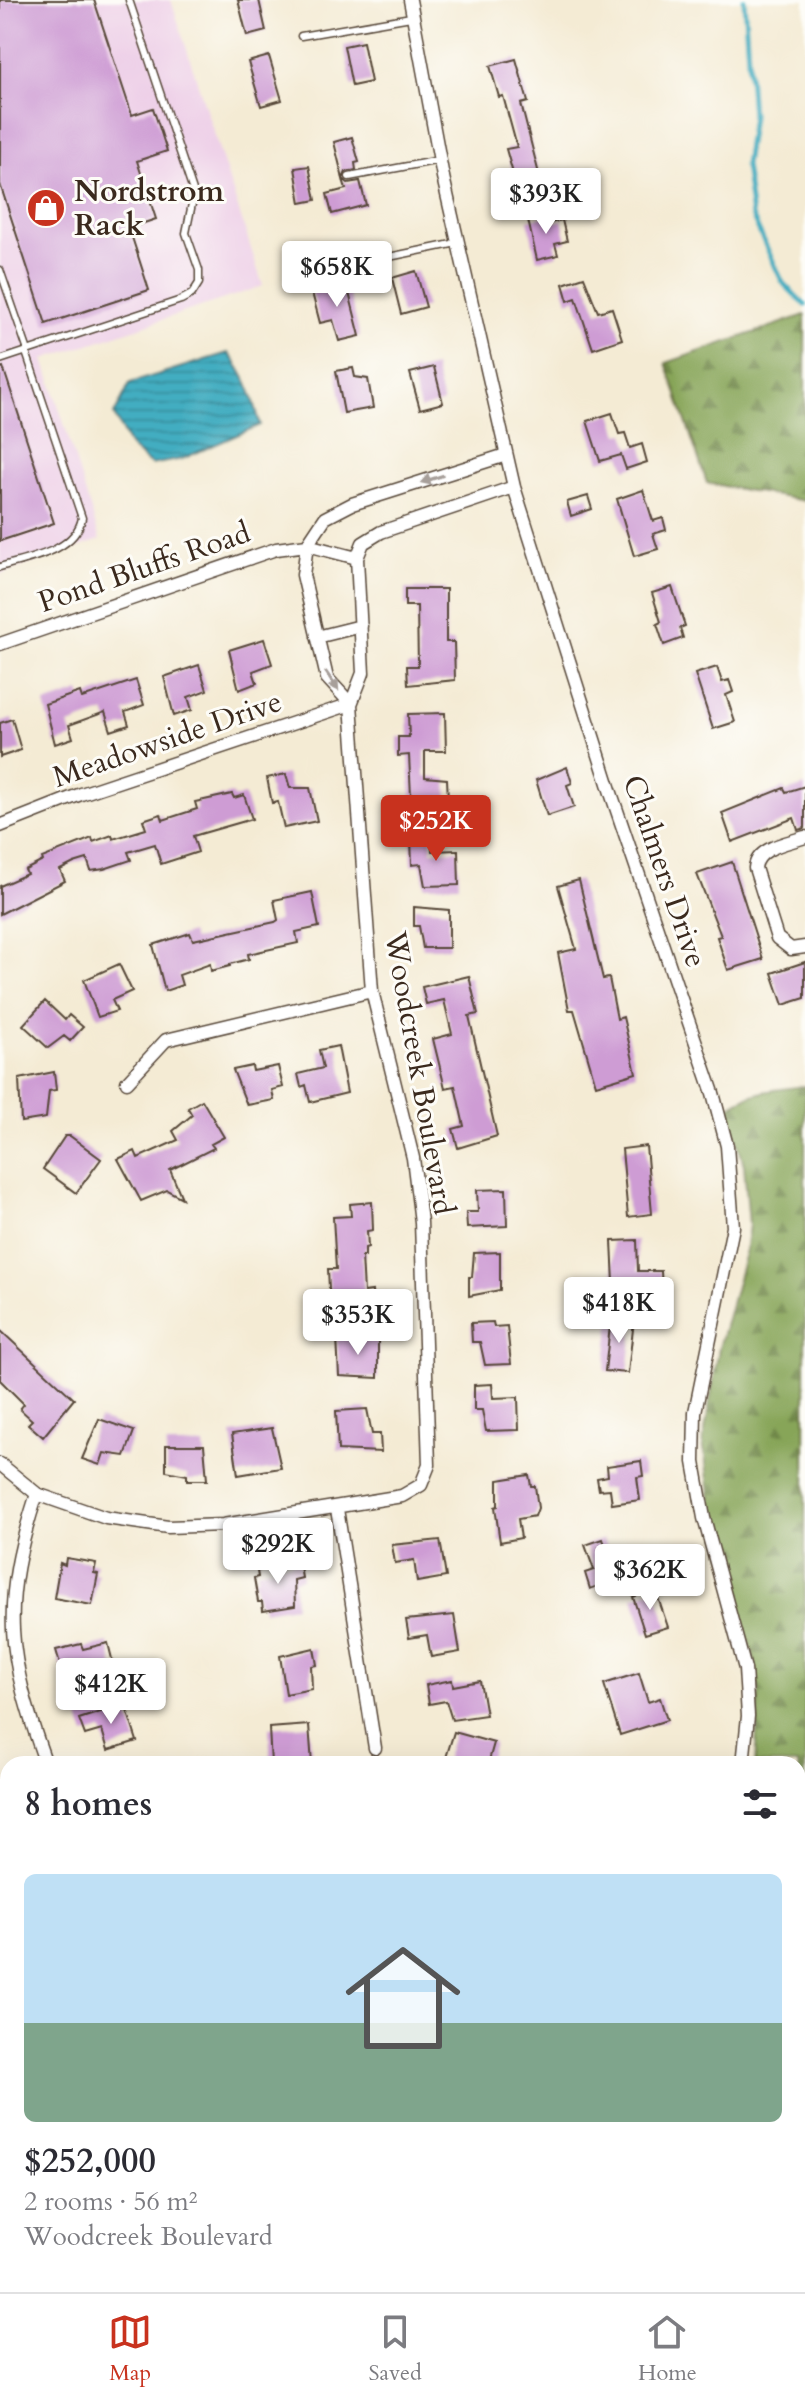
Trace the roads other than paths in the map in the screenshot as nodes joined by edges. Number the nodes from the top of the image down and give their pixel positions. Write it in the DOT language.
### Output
graph roads {
  1 [pos="129,0"];
  2 [pos="410,0"];
  3 [pos="414,16"];
  4 [pos="301,36"];
  5 [pos="440,160"];
  6 [pos="349,177"];
  7 [pos="457,243"];
  8 [pos="0,270"];
  9 [pos="349,274"];
  10 [pos="27,351"];
  11 [pos="0,360"];
  12 [pos="506,455"];
  13 [pos="514,487"];
  14 [pos="307,545"];
  15 [pos="357,558"];
  16 [pos="0,567"];
  17 [pos="361,626"];
  18 [pos="317,637"];
  19 [pos="0,644"];
  20 [pos="351,704"];
  21 [pos="0,826"];
  22 [pos="805,837"];
  23 [pos="805,947"];
  24 [pos="372,991"];
  25 [pos="127,1082"];
  26 [pos="0,1464"];
  27 [pos="37,1494"];
  28 [pos="337,1509"];
  29 [pos="375,1748"];
  30 [pos="43,1756"];
  31 [pos="744,1756"];
  1 -- 10 [label="lane"];
  2 -- 3 [label="street, Chalmers Drive"];
  3 -- 4 [label="lane"];
  3 -- 5 [label="street, Chalmers Drive"];
  5 -- 6 [label="lane"];
  5 -- 7 [label="street, Chalmers Drive"];
  7 -- 9 [label="lane"];
  7 -- 12 [label="street, Chalmers Drive"];
  8 -- 10 [label="lane"];
  10 -- 11 [label="lane"];
  10 -- 16 [label="lane"];
  12 -- 13 [label="street, Chalmers Drive"];
  12 -- 14 [label="street, one-way"];
  13 -- 15 [label="street"];
  13 -- 31 [label="street, Chalmers Drive"];
  14 -- 15 [label="street"];
  14 -- 18 [label="street"];
  14 -- 19 [label="street, Pond Bluffs Road"];
  15 -- 17 [label="street, Woodcreek Boulevard"];
  17 -- 18 [label="street"];
  17 -- 20 [label="street, Woodcreek Boulevard"];
  18 -- 20 [label="street, one-way"];
  20 -- 21 [label="street, Meadowside Drive"];
  20 -- 24 [label="street, Woodcreek Boulevard"];
  22 -- 23 [label="street"];
  24 -- 25 [label="street"];
  24 -- 28 [label="street, Woodcreek Boulevard"];
  26 -- 27 [label="street"];
  27 -- 28 [label="street"];
  27 -- 30 [label="street"];
  28 -- 29 [label="street"];
}
